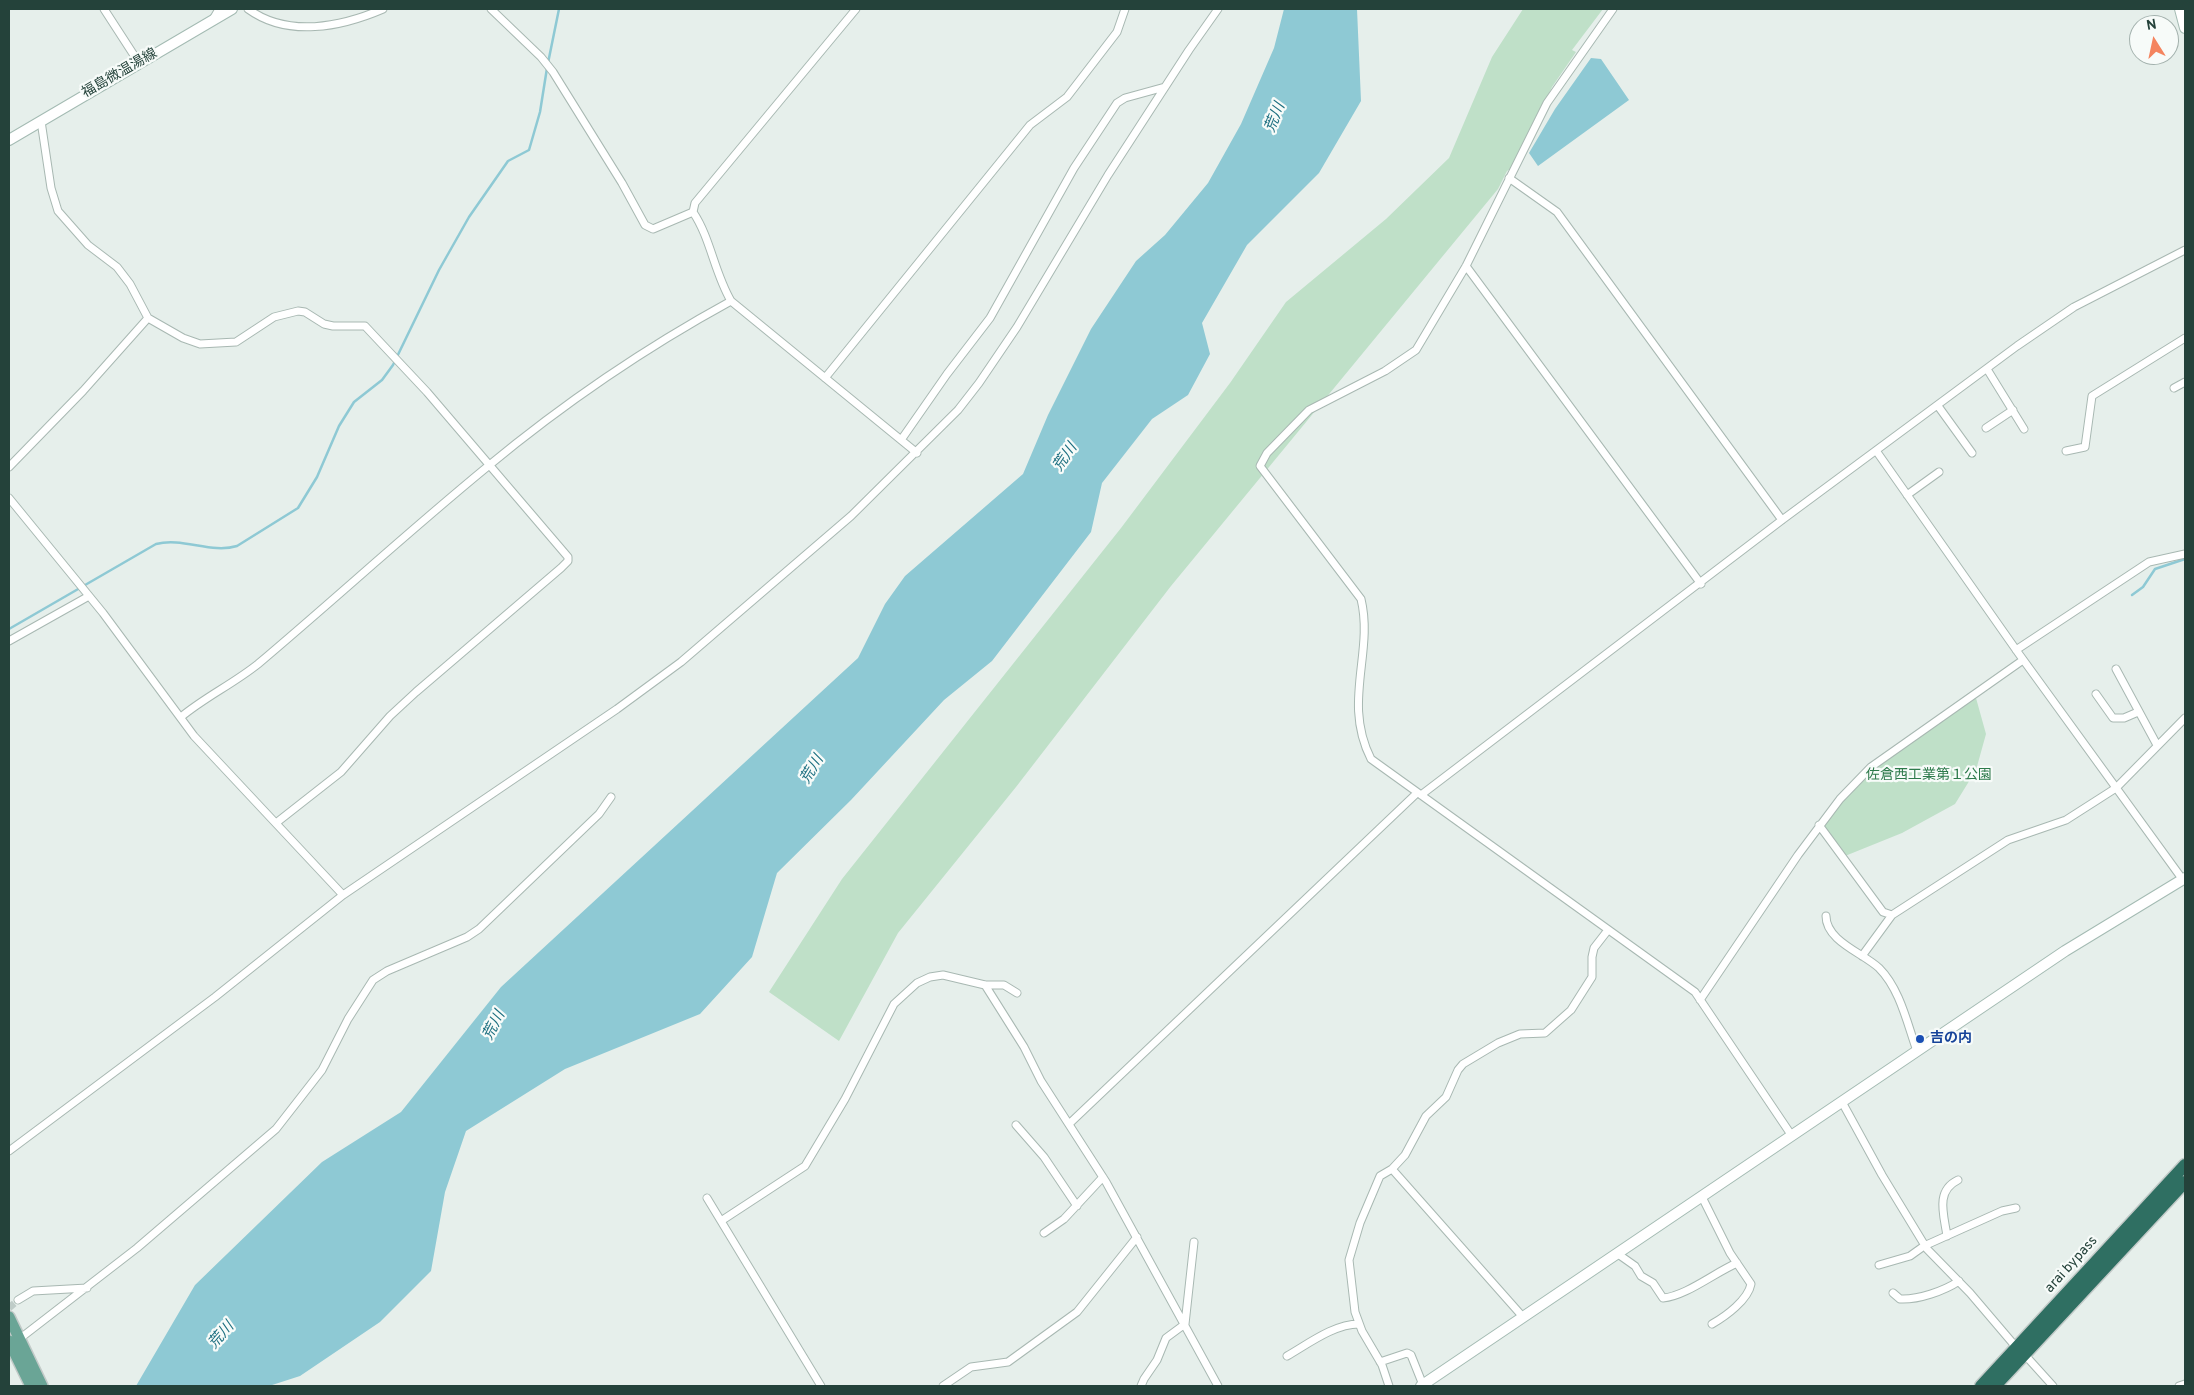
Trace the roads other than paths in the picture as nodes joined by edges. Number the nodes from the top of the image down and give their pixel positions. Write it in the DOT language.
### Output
graph roads {
  1 [pos="104,9"];
  2 [pos="218,9"];
  3 [pos="232,9"];
  4 [pos="248,9"];
  5 [pos="383,9"];
  6 [pos="491,9"];
  7 [pos="856,9"];
  8 [pos="1125,9"];
  9 [pos="1218,9"];
  10 [pos="1613,9"];
  11 [pos="2180,9"];
  12 [pos="212,21"];
  13 [pos="2185,28"];
  14 [pos="140,63"];
  15 [pos="1164,87"];
  16 [pos="41,121"];
  17 [pos="9,140"];
  18 [pos="1510,178"];
  19 [pos="692,212"];
  20 [pos="2185,250"];
  21 [pos="1466,266"];
  22 [pos="731,300"];
  23 [pos="148,318"];
  24 [pos="2185,338"];
  25 [pos="1987,369"];
  26 [pos="824,378"];
  27 [pos="2185,382"];
  28 [pos="2174,388"];
  29 [pos="1938,406"];
  30 [pos="2013,410"];
  31 [pos="1986,428"];
  32 [pos="2024,429"];
  33 [pos="901,440"];
  34 [pos="2066,451"];
  35 [pos="1877,452"];
  36 [pos="917,453"];
  37 [pos="1972,453"];
  38 [pos="490,465"];
  39 [pos="9,467"];
  40 [pos="1940,472"];
  41 [pos="1907,495"];
  42 [pos="9,498"];
  43 [pos="1782,520"];
  44 [pos="2185,554"];
  45 [pos="1701,584"];
  46 [pos="89,596"];
  47 [pos="9,641"];
  48 [pos="2016,650"];
  49 [pos="2023,660"];
  50 [pos="2116,669"];
  51 [pos="2096,694"];
  52 [pos="2138,712"];
  53 [pos="181,717"];
  54 [pos="2185,718"];
  55 [pos="2157,745"];
  56 [pos="2116,788"];
  57 [pos="1419,794"];
  58 [pos="611,797"];
  59 [pos="276,823"];
  60 [pos="1819,825"];
  61 [pos="2184,879"];
  62 [pos="343,895"];
  63 [pos="1892,915"];
  64 [pos="1826,916"];
  65 [pos="1608,930"];
  66 [pos="1862,956"];
  67 [pos="985,985"];
  68 [pos="1017,993"];
  69 [pos="1700,1000"];
  70 [pos="1917,1050"];
  71 [pos="1842,1102"];
  72 [pos="1069,1124"];
  73 [pos="1016,1125"];
  74 [pos="1792,1136"];
  75 [pos="9,1151"];
  76 [pos="2185,1165"];
  77 [pos="1392,1169"];
  78 [pos="1103,1177"];
  79 [pos="1958,1180"];
  80 [pos="2185,1182"];
  81 [pos="1702,1197"];
  82 [pos="708,1198"];
  83 [pos="1077,1206"];
  84 [pos="2016,1208"];
  85 [pos="721,1221"];
  86 [pos="1044,1232"];
  87 [pos="1947,1236"];
  88 [pos="1137,1237"];
  89 [pos="1194,1242"];
  90 [pos="1924,1246"];
  91 [pos="1618,1254"];
  92 [pos="1737,1263"];
  93 [pos="1879,1265"];
  94 [pos="1959,1281"];
  95 [pos="87,1288"];
  96 [pos="1893,1293"];
  97 [pos="18,1300"];
  98 [pos="9,1317"];
  99 [pos="1523,1317"];
  100 [pos="1185,1324"];
  101 [pos="1359,1324"];
  102 [pos="1712,1324"];
  103 [pos="14,1346"];
  104 [pos="2020,1351"];
  105 [pos="1287,1356"];
  106 [pos="1380,1362"];
  107 [pos="2185,1384"];
  108 [pos="1422,1385"];
  109 [pos="31,1386"];
  110 [pos="42,1386"];
  111 [pos="821,1386"];
  112 [pos="942,1386"];
  113 [pos="1141,1386"];
  114 [pos="1218,1386"];
  115 [pos="1389,1386"];
  116 [pos="1981,1386"];
  117 [pos="1995,1386"];
  118 [pos="2054,1386"];
  119 [pos="2179,1386"];
  1 -- 14 [label="street"];
  2 -- 12 [label="street"];
  3 -- 12 [label="street, 福島微温湯線"];
  4 -- 5 [label="street"];
  6 -- 19 [label="street"];
  7 -- 19 [label="street"];
  8 -- 26 [label="street"];
  9 -- 15 [label="street"];
  10 -- 18 [label="street"];
  11 -- 13 [label="street"];
  12 -- 14 [label="street, 福島微温湯線"];
  14 -- 16 [label="street, 福島微温湯線"];
  15 -- 33 [label="street"];
  15 -- 36 [label="street"];
  16 -- 17 [label="street, 福島微温湯線"];
  16 -- 23 [label="street"];
  18 -- 21 [label="street"];
  18 -- 43 [label="street"];
  19 -- 22 [label="street"];
  20 -- 25 [label="street"];
  21 -- 45 [label="street"];
  21 -- 57 [label="street"];
  22 -- 26 [label="street"];
  22 -- 38 [label="street"];
  23 -- 38 [label="street"];
  23 -- 39 [label="street"];
  24 -- 34 [label="street"];
  25 -- 29 [label="street"];
  25 -- 30 [label="street"];
  26 -- 33 [label="street"];
  27 -- 28 [label="street"];
  29 -- 35 [label="street"];
  29 -- 37 [label="street"];
  30 -- 31 [label="street"];
  30 -- 32 [label="street"];
  33 -- 36 [label="street"];
  35 -- 41 [label="street"];
  35 -- 43 [label="street"];
  36 -- 62 [label="street"];
  38 -- 53 [label="street"];
  38 -- 59 [label="street"];
  40 -- 41 [label="street"];
  41 -- 48 [label="street"];
  42 -- 46 [label="street"];
  43 -- 45 [label="street"];
  44 -- 48 [label="street"];
  45 -- 57 [label="street"];
  46 -- 47 [label="street"];
  46 -- 53 [label="street"];
  48 -- 49 [label="street"];
  49 -- 56 [label="street"];
  49 -- 60 [label="street"];
  50 -- 52 [label="street"];
  51 -- 52 [label="street"];
  52 -- 55 [label="street"];
  53 -- 59 [label="street"];
  54 -- 55 [label="street"];
  55 -- 56 [label="street"];
  56 -- 61 [label="street"];
  56 -- 63 [label="street"];
  57 -- 65 [label="street"];
  57 -- 72 [label="street"];
  58 -- 95 [label="street"];
  59 -- 62 [label="street"];
  60 -- 63 [label="street"];
  60 -- 69 [label="street"];
  61 -- 70 [label="street"];
  62 -- 75 [label="street"];
  63 -- 66 [label="street"];
  64 -- 66 [label="street"];
  65 -- 69 [label="street"];
  65 -- 77 [label="street"];
  66 -- 70 [label="street"];
  67 -- 68 [label="street"];
  67 -- 72 [label="street"];
  67 -- 85 [label="street"];
  69 -- 74 [label="street"];
  70 -- 71 [label="street"];
  71 -- 74 [label="street"];
  71 -- 90 [label="street"];
  72 -- 78 [label="street"];
  73 -- 83 [label="street"];
  74 -- 81 [label="street"];
  76 -- 104 [label="highway, arai bypass"];
  77 -- 99 [label="street"];
  77 -- 101 [label="street"];
  78 -- 83 [label="street"];
  78 -- 88 [label="street"];
  79 -- 87 [label="street"];
  80 -- 104 [label="highway, arai bypass"];
  81 -- 91 [label="street"];
  81 -- 92 [label="street"];
  82 -- 85 [label="street"];
  83 -- 86 [label="street"];
  84 -- 87 [label="street"];
  85 -- 111 [label="street"];
  87 -- 90 [label="street"];
  88 -- 100 [label="street"];
  88 -- 112 [label="street"];
  89 -- 100 [label="street"];
  90 -- 93 [label="street"];
  90 -- 94 [label="street"];
  91 -- 92 [label="street"];
  91 -- 99 [label="street"];
  92 -- 102 [label="street"];
  94 -- 96 [label="street"];
  94 -- 104 [label="street"];
  95 -- 97 [label="street"];
  95 -- 103 [label="street"];
  98 -- 103 [label="main road"];
  99 -- 108 [label="street"];
  100 -- 113 [label="street"];
  100 -- 114 [label="street"];
  101 -- 105 [label="street"];
  101 -- 106 [label="street"];
  103 -- 109 [label="main road"];
  103 -- 110 [label="main road"];
  104 -- 116 [label="highway, arai bypass"];
  104 -- 117 [label="highway, arai bypass"];
  104 -- 118 [label="street"];
  106 -- 108 [label="street"];
  106 -- 115 [label="street"];
  107 -- 119 [label="street"];
}
